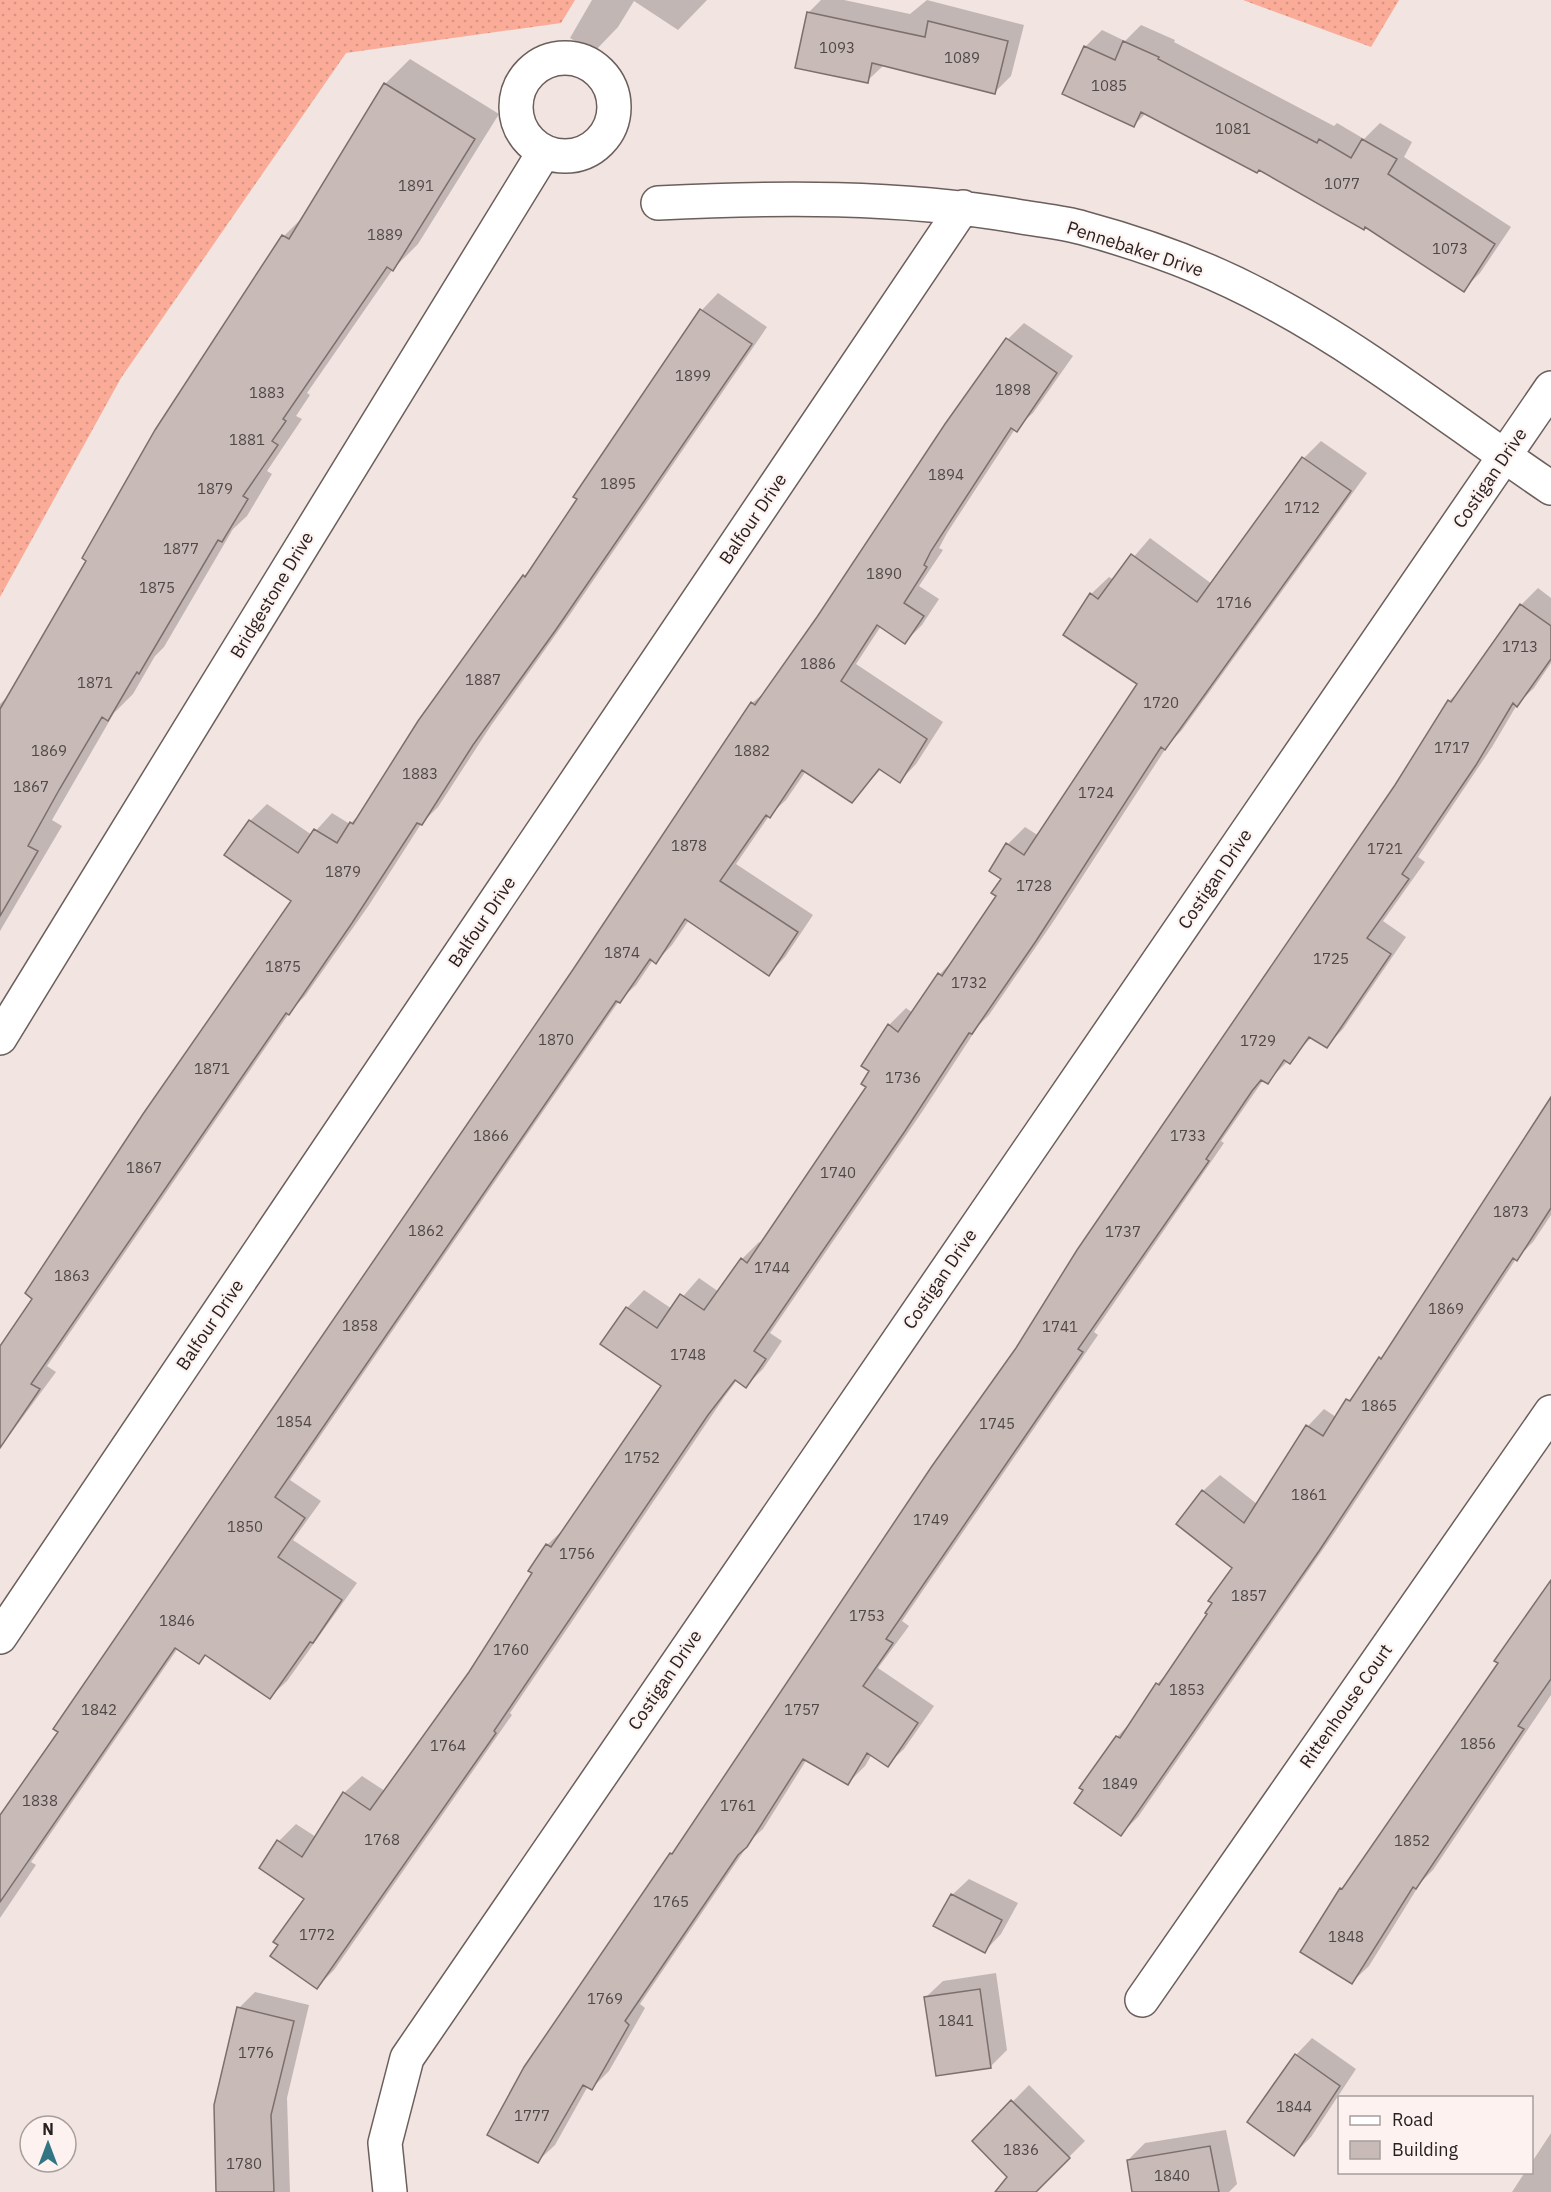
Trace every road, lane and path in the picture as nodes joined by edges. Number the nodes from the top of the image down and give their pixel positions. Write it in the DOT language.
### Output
graph roads {
  1 [pos="544,152"];
  2 [pos="658,204"];
  3 [pos="963,207"];
  4 [pos="1551,388"];
  5 [pos="1504,456"];
  6 [pos="1551,488"];
  7 [pos="0,1038"];
  8 [pos="1551,1412"];
  9 [pos="0,1637"];
  10 [pos="1142,2000"];
  11 [pos="390,2192"];
  1 -- 7 [label="street, Bridgestone Drive"];
  2 -- 3 [label="street, Pennebaker Drive"];
  3 -- 5 [label="street, Pennebaker Drive"];
  3 -- 9 [label="street, Balfour Drive"];
  4 -- 5 [label="street, Costigan Drive"];
  5 -- 6 [label="street, Pennebaker Drive"];
  5 -- 11 [label="street, Costigan Drive"];
  8 -- 10 [label="street, Rittenhouse Court"];
}
